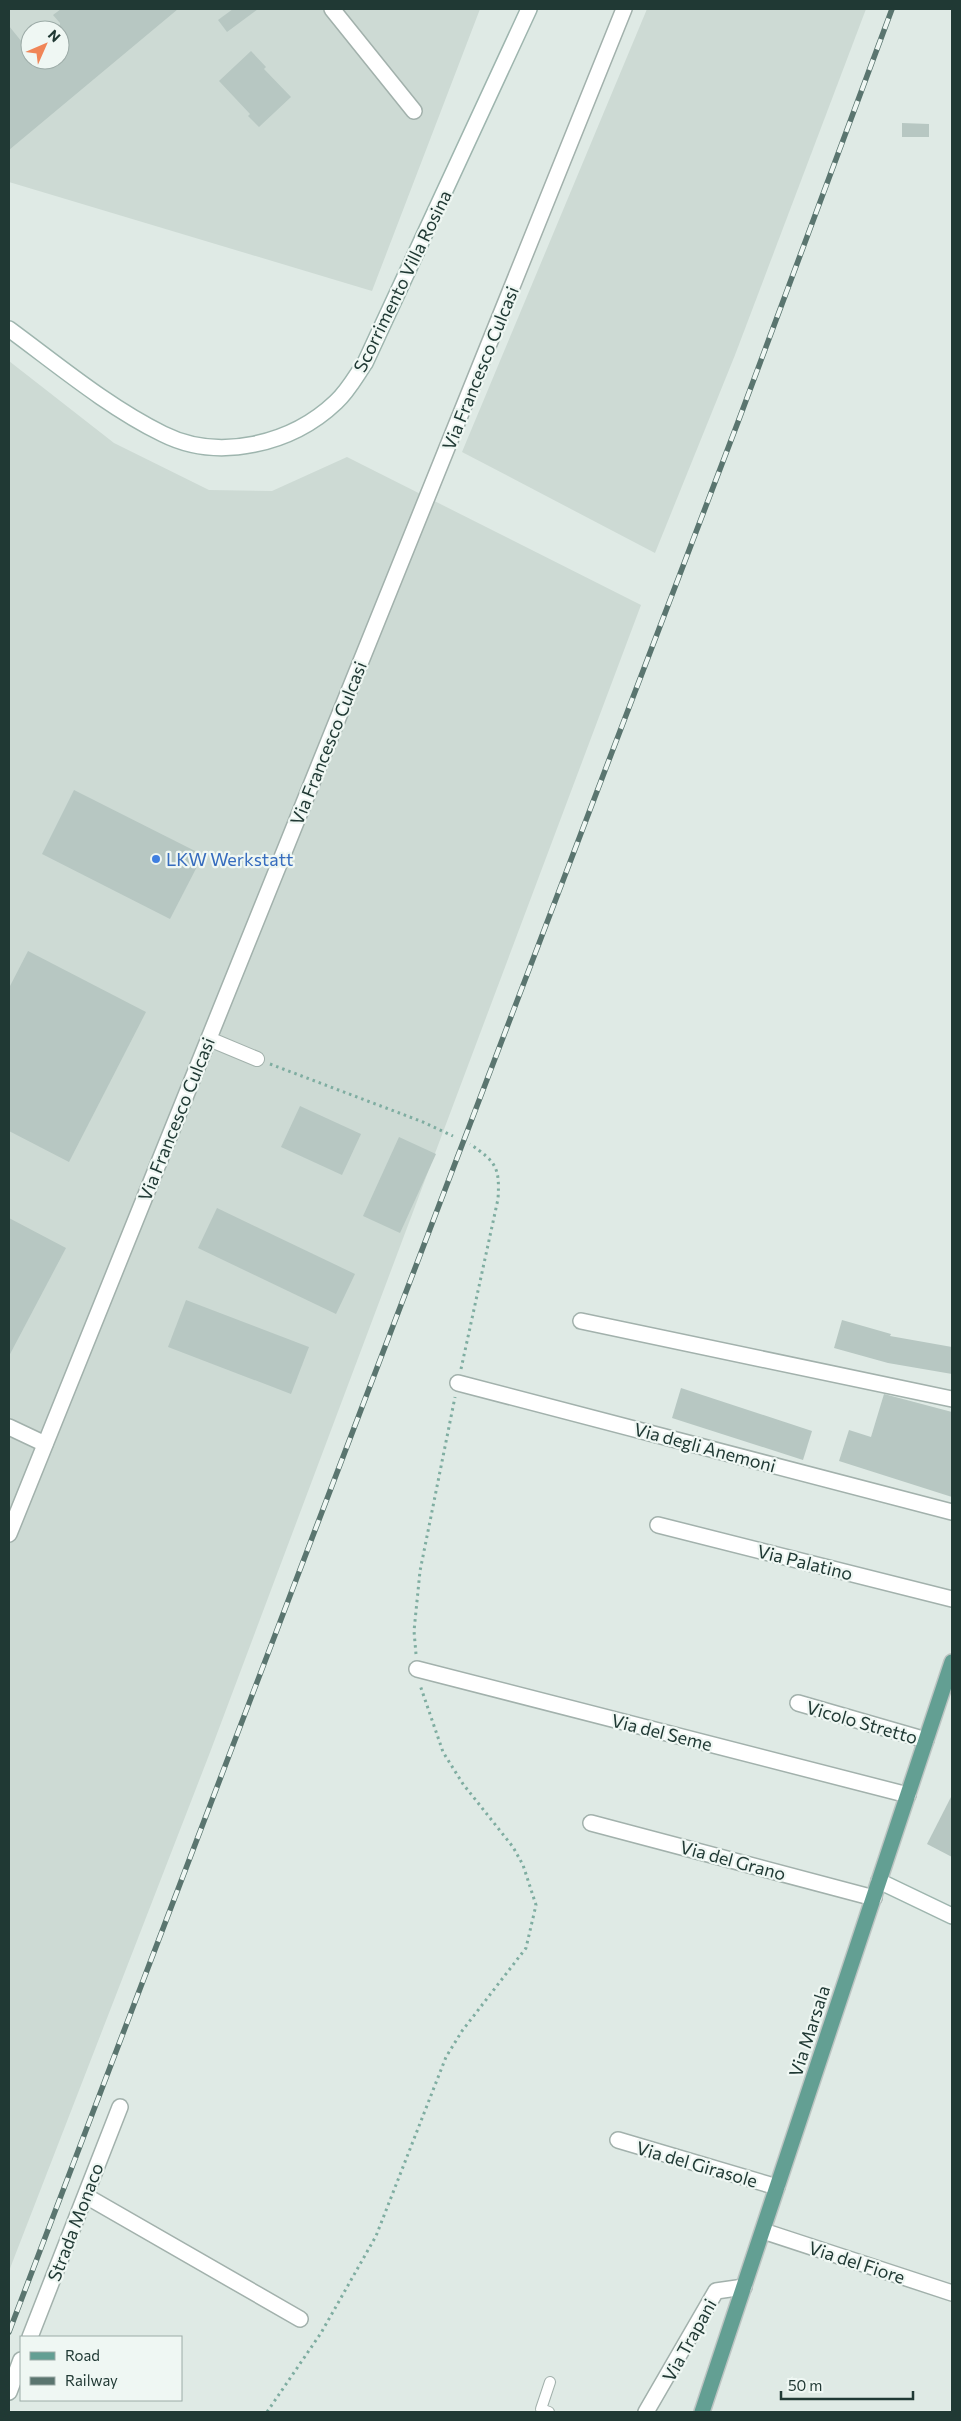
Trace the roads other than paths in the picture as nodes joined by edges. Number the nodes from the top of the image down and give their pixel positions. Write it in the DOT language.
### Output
graph roads {
  1 [pos="332,9"];
  2 [pos="529,9"];
  3 [pos="624,9"];
  4 [pos="414,111"];
  5 [pos="9,329"];
  6 [pos="209,1039"];
  7 [pos="257,1059"];
  8 [pos="582,1321"];
  9 [pos="458,1383"];
  10 [pos="952,1399"];
  11 [pos="9,1427"];
  12 [pos="45,1444"];
  13 [pos="952,1512"];
  14 [pos="658,1525"];
  15 [pos="9,1534"];
  16 [pos="952,1599"];
  17 [pos="952,1662"];
  18 [pos="417,1669"];
  19 [pos="798,1703"];
  20 [pos="926,1740"];
  21 [pos="908,1795"];
  22 [pos="591,1823"];
  23 [pos="879,1881"];
  24 [pos="874,1898"];
  25 [pos="952,1916"];
  26 [pos="120,2107"];
  27 [pos="618,2140"];
  28 [pos="777,2187"];
  29 [pos="86,2196"];
  30 [pos="763,2231"];
  31 [pos="744,2287"];
  32 [pos="952,2293"];
  33 [pos="300,2319"];
  34 [pos="30,2336"];
  35 [pos="20,2363"];
  36 [pos="550,2382"];
  37 [pos="9,2392"];
  38 [pos="549,2412"];
  39 [pos="646,2412"];
  40 [pos="702,2412"];
  1 -- 4 [label="street"];
  2 -- 5 [label="street, Scorrimento Villa Rosina"];
  3 -- 6 [label="street, Via Francesco Culcasi"];
  6 -- 7 [label="street"];
  6 -- 12 [label="street, Via Francesco Culcasi"];
  8 -- 10 [label="street"];
  9 -- 13 [label="street, Via degli Anemoni"];
  11 -- 12 [label="street"];
  12 -- 15 [label="street, Via Francesco Culcasi"];
  14 -- 16 [label="street, Via Palatino"];
  17 -- 20 [label="main road, Via Marsala"];
  18 -- 21 [label="street, Via del Seme"];
  19 -- 20 [label="street, Vicolo Stretto"];
  20 -- 21 [label="main road, Via Marsala"];
  21 -- 23 [label="main road, Via Marsala"];
  22 -- 24 [label="street, Via del Grano"];
  23 -- 24 [label="main road, Via Marsala"];
  23 -- 25 [label="street"];
  24 -- 28 [label="main road, Via Marsala"];
  26 -- 29 [label="street, Strada Monaco"];
  27 -- 28 [label="street, Via del Girasole"];
  28 -- 30 [label="main road, Via Marsala"];
  29 -- 33 [label="street"];
  29 -- 34 [label="street, Strada Monaco"];
  30 -- 31 [label="main road, Via Marsala"];
  30 -- 32 [label="street, Via del Fiore"];
  31 -- 39 [label="street, Via Trapani"];
  31 -- 40 [label="main road, Via Marsala"];
  35 -- 37 [label="street"];
  36 -- 38 [label="lane"];
}
